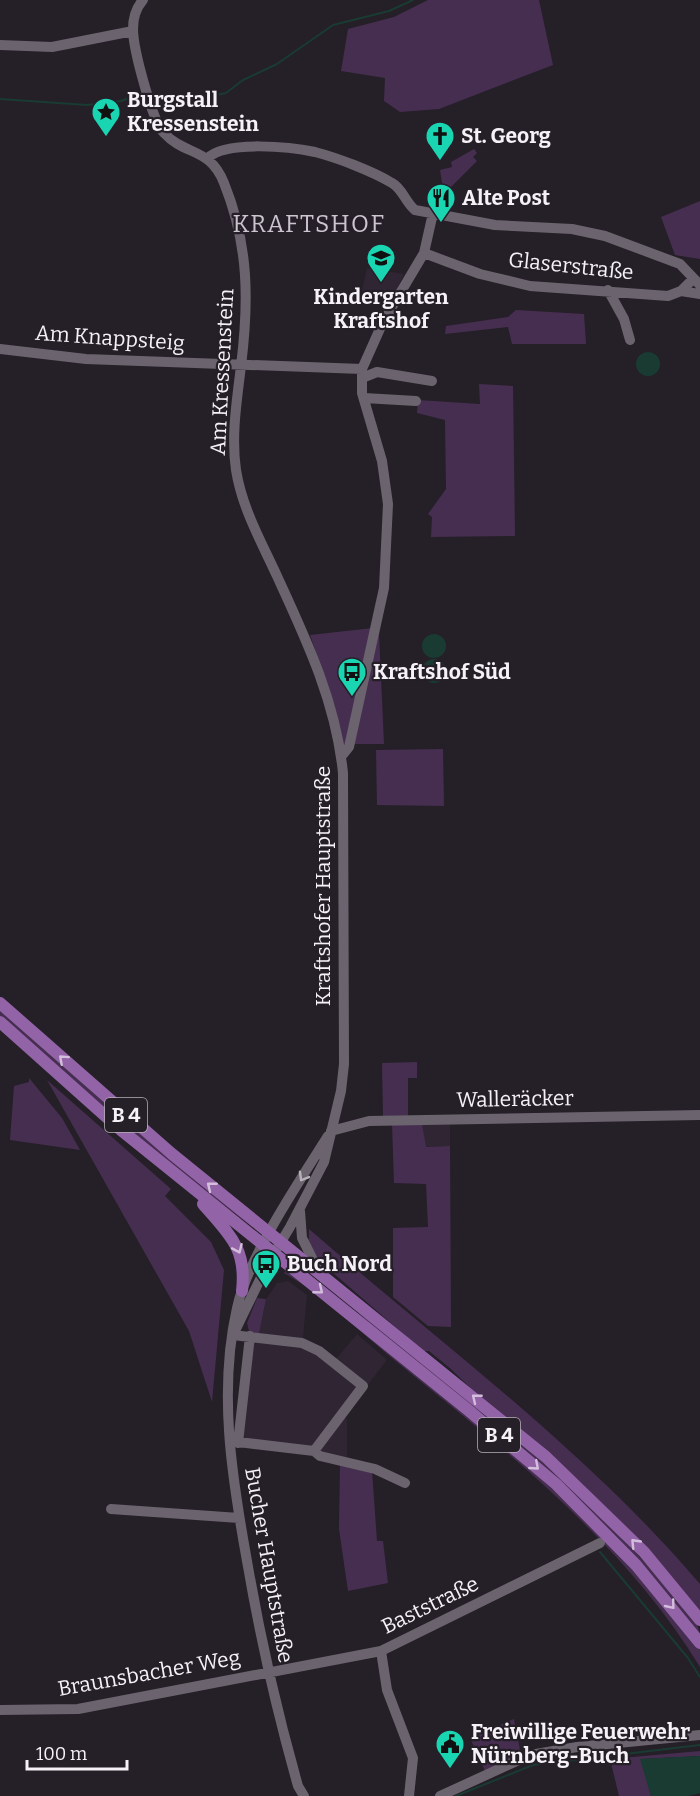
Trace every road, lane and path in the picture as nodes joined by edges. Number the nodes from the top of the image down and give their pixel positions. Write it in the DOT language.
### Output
graph roads {
  1 [pos="141,1"];
  2 [pos="133,31"];
  3 [pos="0,45"];
  4 [pos="208,158"];
  5 [pos="433,213"];
  6 [pos="424,253"];
  7 [pos="697,282"];
  8 [pos="608,290"];
  9 [pos="681,291"];
  10 [pos="700,294"];
  11 [pos="630,340"];
  12 [pos="0,349"];
  13 [pos="241,365"];
  14 [pos="362,374"];
  15 [pos="432,381"];
  16 [pos="364,398"];
  17 [pos="416,402"];
  18 [pos="341,757"];
  19 [pos="0,1003"];
  20 [pos="0,1022"];
  21 [pos="700,1115"];
  22 [pos="331,1131"];
  23 [pos="191,1186"];
  24 [pos="301,1208"];
  25 [pos="270,1233"];
  26 [pos="281,1241"];
  27 [pos="263,1244"];
  28 [pos="274,1253"];
  29 [pos="318,1270"];
  30 [pos="242,1291"];
  31 [pos="233,1335"];
  32 [pos="250,1336"];
  33 [pos="234,1442"];
  34 [pos="314,1451"];
  35 [pos="405,1483"];
  36 [pos="111,1509"];
  37 [pos="239,1518"];
  38 [pos="600,1543"];
  39 [pos="700,1620"];
  40 [pos="700,1643"];
  41 [pos="381,1651"];
  42 [pos="268,1672"];
  43 [pos="0,1710"];
  44 [pos="700,1735"];
  45 [pos="304,1796"];
  46 [pos="409,1796"];
  47 [pos="440,1796"];
  1 -- 2 [label="street"];
  2 -- 3 [label="street"];
  2 -- 4 [label="street"];
  4 -- 5 [label="street"];
  4 -- 13 [label="street, Am Kressenstein"];
  5 -- 6 [label="street, Kraftshofer Hauptstraße"];
  5 -- 7 [label="street"];
  6 -- 8 [label="street, Glaserstraße"];
  6 -- 14 [label="street, Kraftshofer Hauptstraße"];
  7 -- 9 [label="street"];
  8 -- 9 [label="street, Glaserstraße"];
  8 -- 11 [label="street"];
  9 -- 10 [label="street, Glaserstraße"];
  12 -- 13 [label="street, Am Knappsteig"];
  13 -- 14 [label="street, Am Knappsteig"];
  13 -- 18 [label="street, Am Kressenstein"];
  14 -- 15 [label="street"];
  14 -- 16 [label="street, Kraftshofer Hauptstraße"];
  16 -- 17 [label="street"];
  16 -- 18 [label="street, Kraftshofer Hauptstraße"];
  18 -- 22 [label="street, Kraftshofer Hauptstraße"];
  25 -- 19 [label="main road, B 4, one-way"];
  20 -- 23 [label="main road, B 4"];
  21 -- 22 [label="street, Walleräcker"];
  22 -- 24 [label="street, Kraftshofer Hauptstraße"];
  22 -- 25 [label="street, Kraftshofer Hauptstraße, one-way"];
  23 -- 27 [label="main road, B 4"];
  23 -- 30 [label="main road, B 4, one-way"];
  24 -- 26 [label="street, Kraftshofer Hauptstraße"];
  24 -- 29 [label="street"];
  25 -- 26 [label="main road, B 4"];
  25 -- 27 [label="street, Kraftshofer Hauptstraße"];
  26 -- 28 [label="street, Kraftshofer Hauptstraße"];
  26 -- 29 [label="main road, B 4"];
  27 -- 28 [label="main road, B 4"];
  27 -- 30 [label="street, Bucher Hauptstraße"];
  28 -- 31 [label="street, Bucher Hauptstraße"];
  28 -- 40 [label="main road, B 4, one-way"];
  39 -- 29 [label="main road, B 4, one-way"];
  30 -- 31 [label="street, Bucher Hauptstraße"];
  31 -- 32 [label="street"];
  31 -- 33 [label="street, Bucher Hauptstraße"];
  32 -- 33 [label="street, Bucher Hauptstraße"];
  32 -- 34 [label="street"];
  33 -- 34 [label="street"];
  33 -- 37 [label="street, Bucher Hauptstraße"];
  34 -- 35 [label="street"];
  36 -- 37 [label="street"];
  37 -- 42 [label="street, Bucher Hauptstraße"];
  38 -- 41 [label="street, Baststraße"];
  41 -- 42 [label="street, Baststraße"];
  41 -- 46 [label="street"];
  42 -- 43 [label="street, Braunsbacher Weg"];
  42 -- 45 [label="street, Bucher Hauptstraße"];
  44 -- 47 [label="street"];
}
